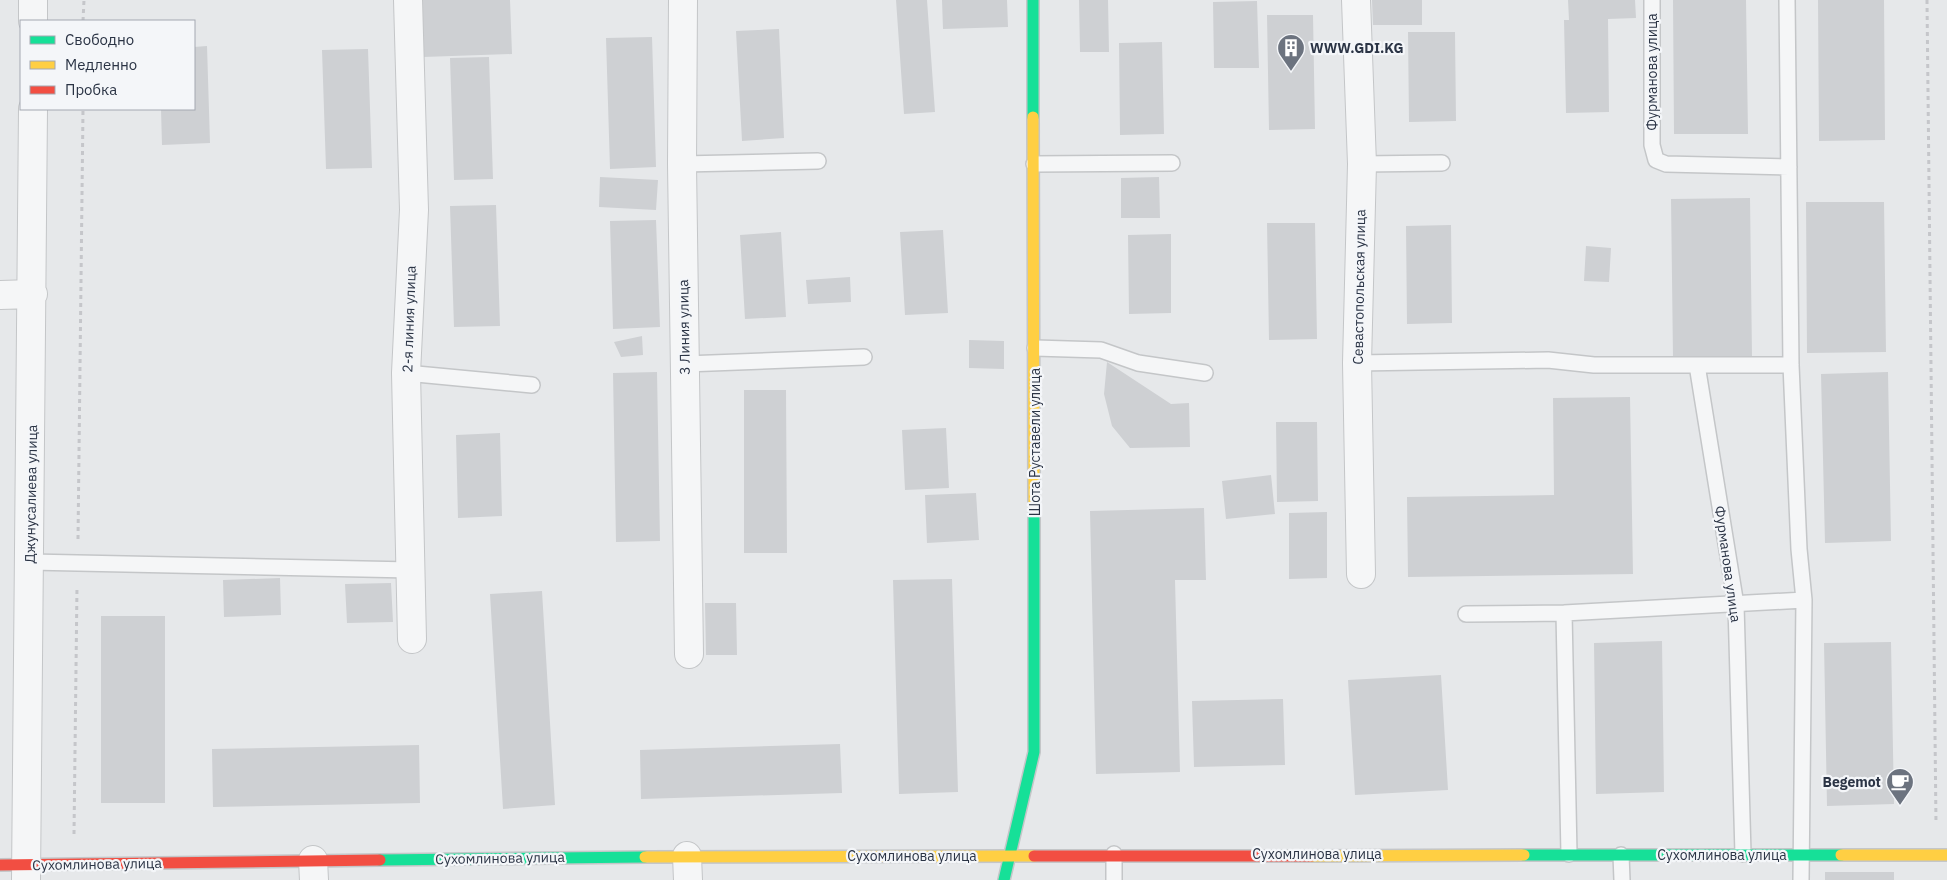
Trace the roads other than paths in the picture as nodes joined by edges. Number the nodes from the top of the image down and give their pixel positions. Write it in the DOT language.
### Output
graph roads {
  1 [pos="33,0"];
  2 [pos="408,0"];
  3 [pos="683,0"];
  4 [pos="1033,0"];
  5 [pos="1356,0"];
  6 [pos="1652,0"];
  7 [pos="1787,0"];
  8 [pos="33,20"];
  9 [pos="33,110"];
  10 [pos="818,161"];
  11 [pos="1172,163"];
  12 [pos="1442,163"];
  13 [pos="682,164"];
  14 [pos="1034,164"];
  15 [pos="1362,164"];
  16 [pos="1789,167"];
  17 [pos="32,294"];
  18 [pos="0,295"];
  19 [pos="1035,348"];
  20 [pos="864,356"];
  21 [pos="1357,362"];
  22 [pos="685,364"];
  23 [pos="1697,365"];
  24 [pos="1791,365"];
  25 [pos="406,373"];
  26 [pos="1205,373"];
  27 [pos="532,385"];
  28 [pos="30,562"];
  29 [pos="411,570"];
  30 [pos="1362,574"];
  31 [pos="1804,600"];
  32 [pos="1736,605"];
  33 [pos="1564,613"];
  34 [pos="1466,614"];
  35 [pos="412,639"];
  36 [pos="690,654"];
  37 [pos="1114,854"];
  38 [pos="1569,854"];
  39 [pos="1743,854"];
  40 [pos="1621,855"];
  41 [pos="1942,855"];
  42 [pos="1010,856"];
  43 [pos="1802,856"];
  44 [pos="688,868"];
  45 [pos="17,870"];
  46 [pos="314,870"];
  47 [pos="1004,880"];
  48 [pos="1114,880"];
  49 [pos="1622,880"];
  50 [pos="1801,880"];
  1 -- 8 [label="street"];
  2 -- 25 [label="street, 2-я линия улица"];
  3 -- 13 [label="street, 3 Линия улица"];
  4 -- 14 [label="street, Шота Руставели улица"];
  5 -- 15 [label="street, Севастопольская улица"];
  6 -- 16 [label="lane, Фурманова улица"];
  7 -- 16 [label="lane"];
  9 -- 17 [label="street, Джунусалиева улица"];
  10 -- 13 [label="lane"];
  11 -- 14 [label="lane"];
  12 -- 15 [label="lane"];
  13 -- 22 [label="street, 3 Линия улица"];
  14 -- 19 [label="street, Шота Руставели улица"];
  15 -- 21 [label="street, Севастопольская улица"];
  16 -- 24 [label="lane"];
  17 -- 18 [label="street"];
  17 -- 28 [label="street, Джунусалиева улица"];
  19 -- 26 [label="lane"];
  19 -- 42 [label="street, Шота Руставели улица"];
  20 -- 22 [label="lane"];
  21 -- 23 [label="lane"];
  21 -- 30 [label="street, Севастопольская улица"];
  22 -- 36 [label="street, 3 Линия улица"];
  23 -- 24 [label="lane"];
  23 -- 32 [label="lane, Фурманова улица"];
  24 -- 31 [label="lane"];
  25 -- 27 [label="lane"];
  25 -- 29 [label="street, 2-я линия улица"];
  28 -- 29 [label="lane"];
  28 -- 45 [label="street, Джунусалиева улица"];
  29 -- 35 [label="street, 2-я линия улица"];
  31 -- 32 [label="lane"];
  31 -- 43 [label="lane"];
  32 -- 33 [label="lane"];
  32 -- 39 [label="lane, Фурманова улица"];
  33 -- 34 [label="lane"];
  33 -- 38 [label="lane"];
  37 -- 38 [label="street, Сухомлинова улица"];
  37 -- 42 [label="street, Сухомлинова улица"];
  37 -- 48 [label="lane"];
  38 -- 40 [label="street, Сухомлинова улица"];
  39 -- 40 [label="street, Сухомлинова улица"];
  39 -- 43 [label="street, Сухомлинова улица"];
  40 -- 49 [label="lane"];
  41 -- 43 [label="street, Сухомлинова улица"];
  42 -- 44 [label="street, Сухомлинова улица"];
  42 -- 47 [label="street, Шота Руставели улица"];
  43 -- 50 [label="lane"];
  44 -- 46 [label="street, Сухомлинова улица"];
  45 -- 46 [label="street, Сухомлинова улица"];
}
